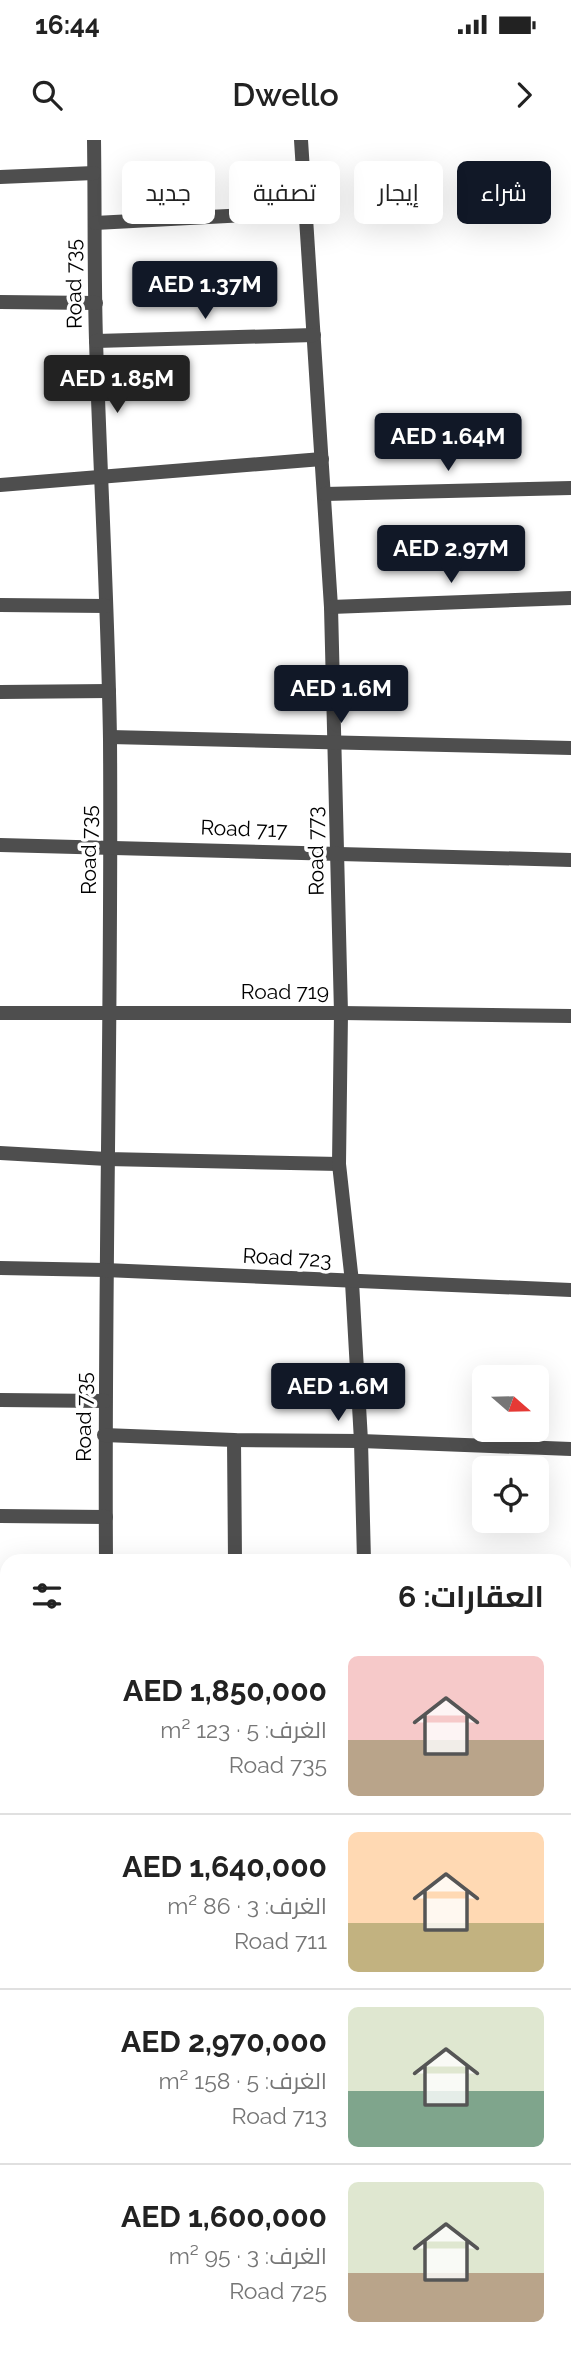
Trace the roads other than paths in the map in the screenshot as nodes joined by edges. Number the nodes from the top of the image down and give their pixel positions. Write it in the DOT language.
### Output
graph roads {
  1 [pos="94,140"];
  2 [pos="301,140"];
  3 [pos="302,161"];
  4 [pos="94,173"];
  5 [pos="0,177"];
  6 [pos="229,216"];
  7 [pos="95,223"];
  8 [pos="307,224"];
  9 [pos="0,302"];
  10 [pos="96,303"];
  11 [pos="314,335"];
  12 [pos="96,341"];
  13 [pos="322,459"];
  14 [pos="103,477"];
  15 [pos="0,485"];
  16 [pos="571,488"];
  17 [pos="325,494"];
  18 [pos="571,598"];
  19 [pos="0,605"];
  20 [pos="106,606"];
  21 [pos="331,607"];
  22 [pos="109,691"];
  23 [pos="0,692"];
  24 [pos="110,737"];
  25 [pos="334,742"];
  26 [pos="571,748"];
  27 [pos="0,845"];
  28 [pos="110,846"];
  29 [pos="337,853"];
  30 [pos="571,860"];
  31 [pos="0,1013"];
  32 [pos="341,1013"];
  33 [pos="110,1014"];
  34 [pos="571,1016"];
  35 [pos="0,1153"];
  36 [pos="107,1159"];
  37 [pos="340,1164"];
  38 [pos="0,1268"];
  39 [pos="105,1270"];
  40 [pos="352,1282"];
  41 [pos="571,1290"];
  42 [pos="0,1400"];
  43 [pos="105,1401"];
  44 [pos="104,1435"];
  45 [pos="234,1440"];
  46 [pos="361,1441"];
  47 [pos="571,1449"];
  48 [pos="0,1516"];
  49 [pos="106,1517"];
  50 [pos="106,1554"];
  51 [pos="236,1554"];
  52 [pos="364,1554"];
  1 -- 4 [label="street, Road 735"];
  2 -- 3 [label="street, Road 773"];
  4 -- 5 [label="street"];
  4 -- 7 [label="street, Road 735"];
  6 -- 7 [label="street"];
  7 -- 10 [label="street, Road 735"];
  8 -- 11 [label="street, Road 773"];
  9 -- 10 [label="street"];
  10 -- 12 [label="street, Road 735"];
  11 -- 12 [label="street"];
  11 -- 13 [label="street, Road 773"];
  12 -- 14 [label="street, Road 735"];
  13 -- 14 [label="street"];
  13 -- 17 [label="street, Road 773"];
  14 -- 15 [label="street"];
  14 -- 20 [label="street, Road 735"];
  16 -- 17 [label="street"];
  17 -- 21 [label="street, Road 773"];
  18 -- 21 [label="street"];
  19 -- 20 [label="street"];
  20 -- 22 [label="street, Road 735"];
  21 -- 25 [label="street, Road 773"];
  22 -- 23 [label="street"];
  22 -- 24 [label="street, Road 735"];
  24 -- 25 [label="street"];
  24 -- 28 [label="street, Road 735"];
  25 -- 26 [label="street"];
  25 -- 29 [label="street, Road 773"];
  27 -- 28 [label="street, Road 717"];
  28 -- 29 [label="street, Road 717"];
  28 -- 33 [label="street, Road 735"];
  29 -- 30 [label="street, Road 717"];
  29 -- 32 [label="street, Road 773"];
  31 -- 33 [label="street, Road 719"];
  32 -- 33 [label="street, Road 719"];
  32 -- 34 [label="street, Road 719"];
  32 -- 37 [label="street, Road 773"];
  33 -- 36 [label="street, Road 735"];
  35 -- 36 [label="street"];
  36 -- 37 [label="street"];
  36 -- 39 [label="street, Road 735"];
  37 -- 40 [label="street, Road 773"];
  38 -- 39 [label="street, Road 723"];
  39 -- 40 [label="street, Road 723"];
  39 -- 43 [label="street, Road 735"];
  40 -- 41 [label="street, Road 723"];
  40 -- 46 [label="street, Road 773"];
  42 -- 43 [label="street"];
  43 -- 44 [label="street, Road 735"];
  44 -- 45 [label="street"];
  44 -- 49 [label="street, Road 735"];
  45 -- 46 [label="street"];
  45 -- 51 [label="street"];
  46 -- 47 [label="street"];
  46 -- 52 [label="street, Road 773"];
  48 -- 49 [label="street"];
  49 -- 50 [label="street, Road 735"];
}
